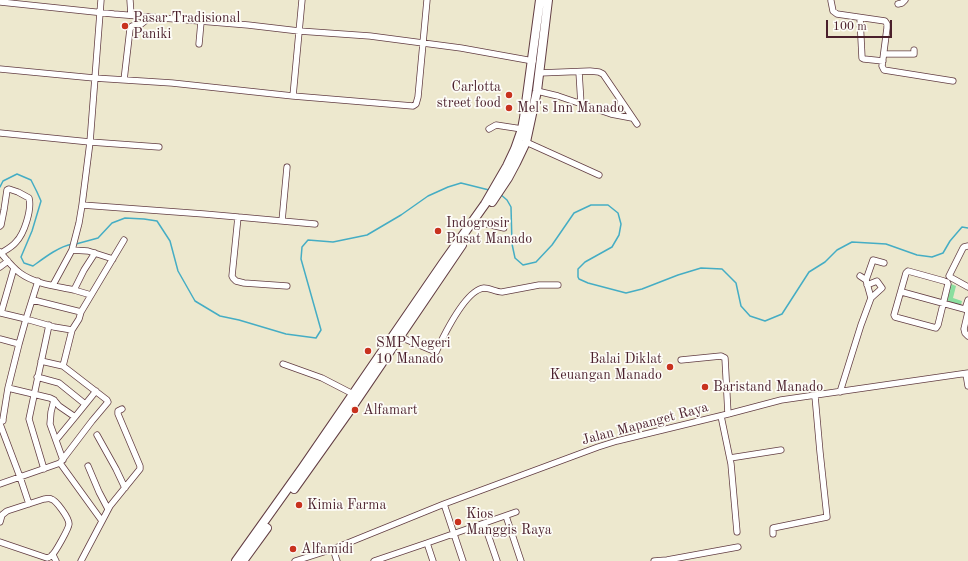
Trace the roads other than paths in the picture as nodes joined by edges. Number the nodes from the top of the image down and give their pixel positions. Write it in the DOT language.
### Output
graph roads {
  1 [pos="101,0"];
  2 [pos="130,0"];
  3 [pos="302,0"];
  4 [pos="427,0"];
  5 [pos="540,0"];
  6 [pos="548,0"];
  7 [pos="830,0"];
  8 [pos="905,0"];
  9 [pos="0,2"];
  10 [pos="898,4"];
  11 [pos="101,12"];
  12 [pos="131,15"];
  13 [pos="150,17"];
  14 [pos="860,18"];
  15 [pos="201,22"];
  16 [pos="299,31"];
  17 [pos="423,43"];
  18 [pos="199,44"];
  19 [pos="914,50"];
  20 [pos="884,54"];
  21 [pos="532,61"];
  22 [pos="882,61"];
  23 [pos="0,69"];
  24 [pos="579,72"];
  25 [pos="539,73"];
  26 [pos="94,78"];
  27 [pos="124,80"];
  28 [pos="953,81"];
  29 [pos="537,91"];
  30 [pos="293,96"];
  31 [pos="621,101"];
  32 [pos="580,104"];
  33 [pos="618,115"];
  34 [pos="632,118"];
  35 [pos="637,124"];
  36 [pos="490,128"];
  37 [pos="522,128"];
  38 [pos="0,133"];
  39 [pos="90,142"];
  40 [pos="526,142"];
  41 [pos="160,147"];
  42 [pos="288,167"];
  43 [pos="599,175"];
  44 [pos="505,176"];
  45 [pos="492,198"];
  46 [pos="82,205"];
  47 [pos="238,217"];
  48 [pos="282,221"];
  49 [pos="478,222"];
  50 [pos="316,224"];
  51 [pos="0,226"];
  52 [pos="504,228"];
  53 [pos="124,240"];
  54 [pos="968,246"];
  55 [pos="72,250"];
  56 [pos="0,253"];
  57 [pos="94,253"];
  58 [pos="113,259"];
  59 [pos="8,261"];
  60 [pos="884,263"];
  61 [pos="445,265"];
  62 [pos="0,267"];
  63 [pos="14,268"];
  64 [pos="860,276"];
  65 [pos="38,281"];
  66 [pos="866,283"];
  67 [pos="558,285"];
  68 [pos="53,286"];
  69 [pos="287,286"];
  70 [pos="968,287"];
  71 [pos="74,290"];
  72 [pos="902,292"];
  73 [pos="91,295"];
  74 [pos="871,298"];
  75 [pos="33,300"];
  76 [pos="968,300"];
  77 [pos="943,303"];
  78 [pos="967,310"];
  79 [pos="81,312"];
  80 [pos="1,313"];
  81 [pos="26,319"];
  82 [pos="49,325"];
  83 [pos="72,330"];
  84 [pos="968,336"];
  85 [pos="400,337"];
  86 [pos="0,339"];
  87 [pos="19,344"];
  88 [pos="681,360"];
  89 [pos="41,361"];
  90 [pos="283,364"];
  91 [pos="63,366"];
  92 [pos="967,374"];
  93 [pos="37,377"];
  94 [pos="968,386"];
  95 [pos="8,388"];
  96 [pos="96,390"];
  97 [pos="840,392"];
  98 [pos="34,394"];
  99 [pos="353,394"];
  100 [pos="816,396"];
  101 [pos="54,400"];
  102 [pos="85,404"];
  103 [pos="122,409"];
  104 [pos="728,414"];
  105 [pos="721,416"];
  106 [pos="75,417"];
  107 [pos="0,423"];
  108 [pos="97,435"];
  109 [pos="56,440"];
  110 [pos="781,450"];
  111 [pos="730,458"];
  112 [pos="61,461"];
  113 [pos="88,466"];
  114 [pos="44,469"];
  115 [pos="20,477"];
  116 [pos="0,484"];
  117 [pos="125,488"];
  118 [pos="29,504"];
  119 [pos="444,504"];
  120 [pos="108,510"];
  121 [pos="516,512"];
  122 [pos="506,516"];
  123 [pos="102,521"];
  124 [pos="0,522"];
  125 [pos="484,523"];
  126 [pos="737,532"];
  127 [pos="454,534"];
  128 [pos="774,534"];
  129 [pos="0,542"];
  130 [pos="427,542"];
  131 [pos="738,547"];
  132 [pos="333,549"];
  133 [pos="53,555"];
  134 [pos="47,560"];
  135 [pos="56,561"];
  136 [pos="81,561"];
  137 [pos="236,561"];
  138 [pos="244,561"];
  139 [pos="295,561"];
  140 [pos="337,561"];
  141 [pos="374,561"];
  142 [pos="433,561"];
  143 [pos="463,561"];
  144 [pos="497,561"];
  145 [pos="521,561"];
  146 [pos="654,561"];
  1 -- 11 [label="street"];
  2 -- 12 [label="street"];
  3 -- 16 [label="street"];
  4 -- 17 [label="street"];
  5 -- 21 [label="highway"];
  6 -- 25 [label="highway"];
  7 -- 14 [label="street"];
  8 -- 10 [label="street"];
  9 -- 11 [label="street"];
  11 -- 12 [label="street"];
  11 -- 26 [label="street"];
  12 -- 13 [label="street"];
  13 -- 15 [label="street"];
  13 -- 27 [label="street"];
  14 -- 20 [label="street"];
  14 -- 22 [label="street"];
  15 -- 16 [label="street"];
  15 -- 18 [label="street"];
  16 -- 17 [label="street"];
  16 -- 30 [label="street"];
  17 -- 21 [label="street"];
  17 -- 30 [label="street"];
  19 -- 20 [label="street"];
  20 -- 22 [label="street"];
  21 -- 37 [label="highway"];
  22 -- 28 [label="street"];
  23 -- 26 [label="street"];
  24 -- 25 [label="street"];
  24 -- 31 [label="street"];
  24 -- 32 [label="street"];
  25 -- 29 [label="highway"];
  26 -- 27 [label="street"];
  26 -- 39 [label="street"];
  27 -- 30 [label="street"];
  29 -- 32 [label="street"];
  29 -- 40 [label="highway"];
  31 -- 33 [label="street"];
  31 -- 34 [label="street"];
  32 -- 33 [label="street"];
  33 -- 34 [label="street"];
  34 -- 35 [label="street"];
  36 -- 37 [label="street"];
  37 -- 44 [label="highway"];
  38 -- 39 [label="street"];
  39 -- 41 [label="street"];
  39 -- 46 [label="street"];
  40 -- 43 [label="street"];
  40 -- 44 [label="highway"];
  42 -- 48 [label="street"];
  44 -- 45 [label="highway"];
  45 -- 49 [label="highway"];
  45 -- 61 [label="highway"];
  46 -- 47 [label="street"];
  46 -- 55 [label="street"];
  47 -- 48 [label="street"];
  47 -- 69 [label="street"];
  48 -- 50 [label="street"];
  49 -- 52 [label="street"];
  49 -- 61 [label="highway"];
  51 -- 56 [label="street"];
  53 -- 58 [label="street"];
  54 -- 70 [label="street"];
  55 -- 57 [label="street"];
  55 -- 68 [label="street"];
  56 -- 59 [label="street"];
  57 -- 58 [label="street"];
  57 -- 71 [label="street"];
  58 -- 73 [label="street"];
  59 -- 62 [label="street"];
  59 -- 63 [label="street"];
  60 -- 66 [label="street"];
  61 -- 85 [label="highway"];
  61 -- 99 [label="highway"];
  63 -- 65 [label="street"];
  63 -- 80 [label="street"];
  64 -- 66 [label="street"];
  65 -- 68 [label="street"];
  65 -- 75 [label="street"];
  66 -- 74 [label="street"];
  66 -- 74 [label="street"];
  67 -- 85 [label="street"];
  68 -- 71 [label="street"];
  71 -- 73 [label="street"];
  72 -- 77 [label="street"];
  72 -- 77 [label="street"];
  72 -- 77 [label="street"];
  73 -- 79 [label="street"];
  74 -- 97 [label="street"];
  75 -- 79 [label="street"];
  75 -- 81 [label="street"];
  76 -- 78 [label="street"];
  77 -- 78 [label="street"];
  78 -- 84 [label="street"];
  79 -- 83 [label="street"];
  80 -- 81 [label="street"];
  81 -- 82 [label="street"];
  81 -- 87 [label="street"];
  82 -- 83 [label="street"];
  82 -- 89 [label="street"];
  83 -- 91 [label="street"];
  85 -- 138 [label="highway"];
  86 -- 87 [label="street"];
  87 -- 95 [label="street"];
  88 -- 104 [label="street"];
  89 -- 91 [label="street"];
  89 -- 93 [label="street"];
  90 -- 99 [label="street"];
  91 -- 96 [label="street"];
  92 -- 94 [label="street"];
  92 -- 97 [label="street, Jalan Mapanget Raya"];
  93 -- 98 [label="street"];
  93 -- 102 [label="street"];
  95 -- 98 [label="street"];
  95 -- 107 [label="street"];
  96 -- 102 [label="street"];
  96 -- 112 [label="street"];
  97 -- 100 [label="street, Jalan Mapanget Raya"];
  98 -- 101 [label="street"];
  98 -- 114 [label="street"];
  99 -- 137 [label="highway"];
  100 -- 104 [label="street, Jalan Mapanget Raya"];
  100 -- 128 [label="street"];
  101 -- 106 [label="street"];
  101 -- 109 [label="street"];
  102 -- 106 [label="street"];
  103 -- 117 [label="street"];
  104 -- 105 [label="street, Jalan Mapanget Raya"];
  105 -- 111 [label="street"];
  105 -- 119 [label="street, Jalan Mapanget Raya"];
  106 -- 109 [label="street"];
  107 -- 115 [label="street"];
  108 -- 117 [label="street"];
  109 -- 112 [label="street"];
  110 -- 111 [label="street"];
  111 -- 126 [label="street"];
  112 -- 114 [label="street"];
  112 -- 123 [label="street"];
  113 -- 120 [label="street"];
  114 -- 115 [label="street"];
  115 -- 116 [label="street"];
  115 -- 118 [label="street"];
  117 -- 120 [label="street"];
  118 -- 124 [label="street"];
  118 -- 133 [label="street"];
  119 -- 127 [label="street"];
  119 -- 132 [label="street, Jalan Mapanget Raya"];
  120 -- 123 [label="street"];
  121 -- 122 [label="street"];
  122 -- 125 [label="street"];
  122 -- 145 [label="street"];
  123 -- 136 [label="street"];
  125 -- 127 [label="street"];
  125 -- 144 [label="street"];
  127 -- 130 [label="street"];
  127 -- 143 [label="street"];
  129 -- 134 [label="street"];
  130 -- 141 [label="street"];
  130 -- 142 [label="street"];
  131 -- 146 [label="street"];
  132 -- 139 [label="street, Jalan Mapanget Raya"];
  132 -- 140 [label="street"];
  133 -- 134 [label="street"];
  133 -- 135 [label="street"];
}
